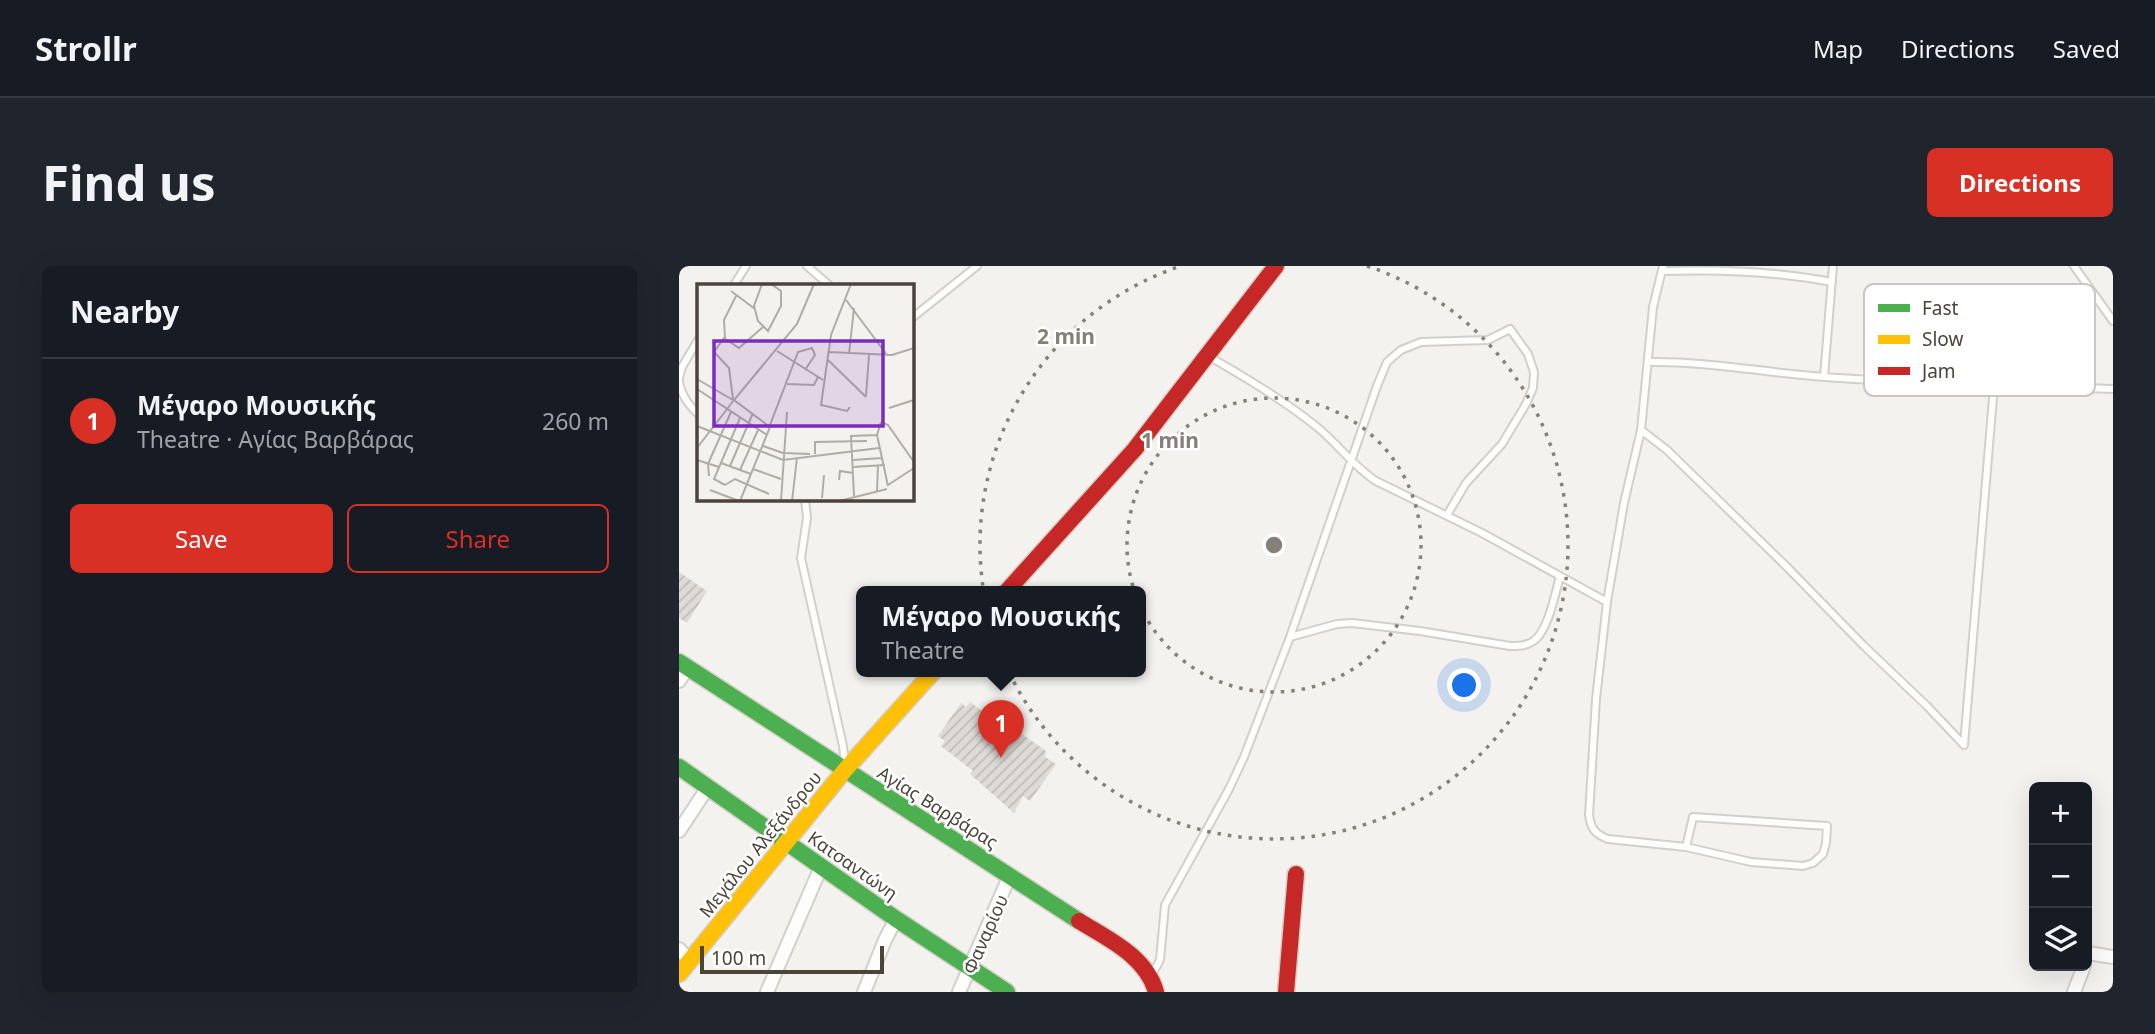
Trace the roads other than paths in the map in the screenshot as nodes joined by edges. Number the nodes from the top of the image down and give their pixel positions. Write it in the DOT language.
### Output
graph roads {
  1 [pos="747,266"];
  2 [pos="807,266"];
  3 [pos="977,266"];
  4 [pos="1276,266"];
  5 [pos="1833,266"];
  6 [pos="2074,266"];
  7 [pos="1662,268"];
  8 [pos="1832,282"];
  9 [pos="735,284"];
  10 [pos="828,284"];
  11 [pos="2087,284"];
  12 [pos="2095,296"];
  13 [pos="913,317"];
  14 [pos="2113,321"];
  15 [pos="697,342"];
  16 [pos="1208,356"];
  17 [pos="1649,362"];
  18 [pos="1825,377"];
  19 [pos="1864,379"];
  20 [pos="679,380"];
  21 [pos="2095,389"];
  22 [pos="2113,389"];
  23 [pos="1993,396"];
  24 [pos="697,413"];
  25 [pos="1641,430"];
  26 [pos="1351,461"];
  27 [pos="805,500"];
  28 [pos="1447,515"];
  29 [pos="1560,576"];
  30 [pos="1012,586"];
  31 [pos="1607,602"];
  32 [pos="1290,637"];
  33 [pos="683,664"];
  34 [pos="929,677"];
  35 [pos="679,681"];
  36 [pos="679,767"];
  37 [pos="845,770"];
  38 [pos="708,787"];
  39 [pos="679,831"];
  40 [pos="786,841"];
  41 [pos="1686,847"];
  42 [pos="821,867"];
  43 [pos="1296,874"];
  44 [pos="1010,875"];
  45 [pos="896,919"];
  46 [pos="685,955"];
  47 [pos="2092,956"];
  48 [pos="2113,957"];
  49 [pos="970,967"];
  50 [pos="2081,971"];
  51 [pos="679,974"];
  52 [pos="1158,987"];
  53 [pos="767,992"];
  54 [pos="864,992"];
  55 [pos="960,992"];
  56 [pos="1007,992"];
  57 [pos="1286,992"];
  58 [pos="2074,992"];
  1 -- 9 [label="lane"];
  2 -- 10 [label="lane"];
  3 -- 13 [label="lane"];
  4 -- 16 [label="street"];
  5 -- 8 [label="lane"];
  6 -- 11 [label="lane"];
  7 -- 8 [label="lane"];
  7 -- 17 [label="lane"];
  8 -- 18 [label="lane"];
  12 -- 14 [label="lane"];
  15 -- 20 [label="lane"];
  16 -- 26 [label="lane"];
  16 -- 30 [label="street"];
  17 -- 18 [label="lane"];
  17 -- 25 [label="lane"];
  18 -- 19 [label="lane"];
  20 -- 24 [label="lane"];
  21 -- 22 [label="lane"];
  23 -- 25 [label="lane"];
  25 -- 31 [label="lane"];
  26 -- 28 [label="lane"];
  26 -- 28 [label="lane"];
  26 -- 32 [label="lane"];
  27 -- 37 [label="lane"];
  28 -- 29 [label="lane"];
  29 -- 31 [label="lane"];
  29 -- 32 [label="lane"];
  31 -- 41 [label="lane"];
  32 -- 52 [label="lane"];
  33 -- 35 [label="street"];
  33 -- 37 [label="street, Αγίας Βαρβάρας"];
  34 -- 37 [label="street, Μεγάλου Αλεξάνδρου"];
  36 -- 38 [label="street, Κατσαντώνη"];
  37 -- 40 [label="street, Μεγάλου Αλεξάνδρου"];
  37 -- 44 [label="street, Αγίας Βαρβάρας"];
  38 -- 39 [label="street"];
  38 -- 40 [label="street, Κατσαντώνη"];
  40 -- 42 [label="street, Κατσαντώνη"];
  40 -- 46 [label="street, Μεγάλου Αλεξάνδρου"];
  41 -- 41 [label="lane"];
  42 -- 45 [label="street, Κατσαντώνη"];
  42 -- 53 [label="street"];
  43 -- 57 [label="street"];
  44 -- 49 [label="street, Φαναρίου"];
  44 -- 52 [label="street, Αγίας Βαρβάρας"];
  45 -- 49 [label="street, Κατσαντώνη"];
  45 -- 54 [label="street"];
  46 -- 51 [label="street, Μεγάλου Αλεξάνδρου"];
  47 -- 48 [label="street"];
  49 -- 55 [label="street, Φαναρίου"];
  49 -- 56 [label="street, Κατσαντώνη"];
  50 -- 58 [label="street"];
}
